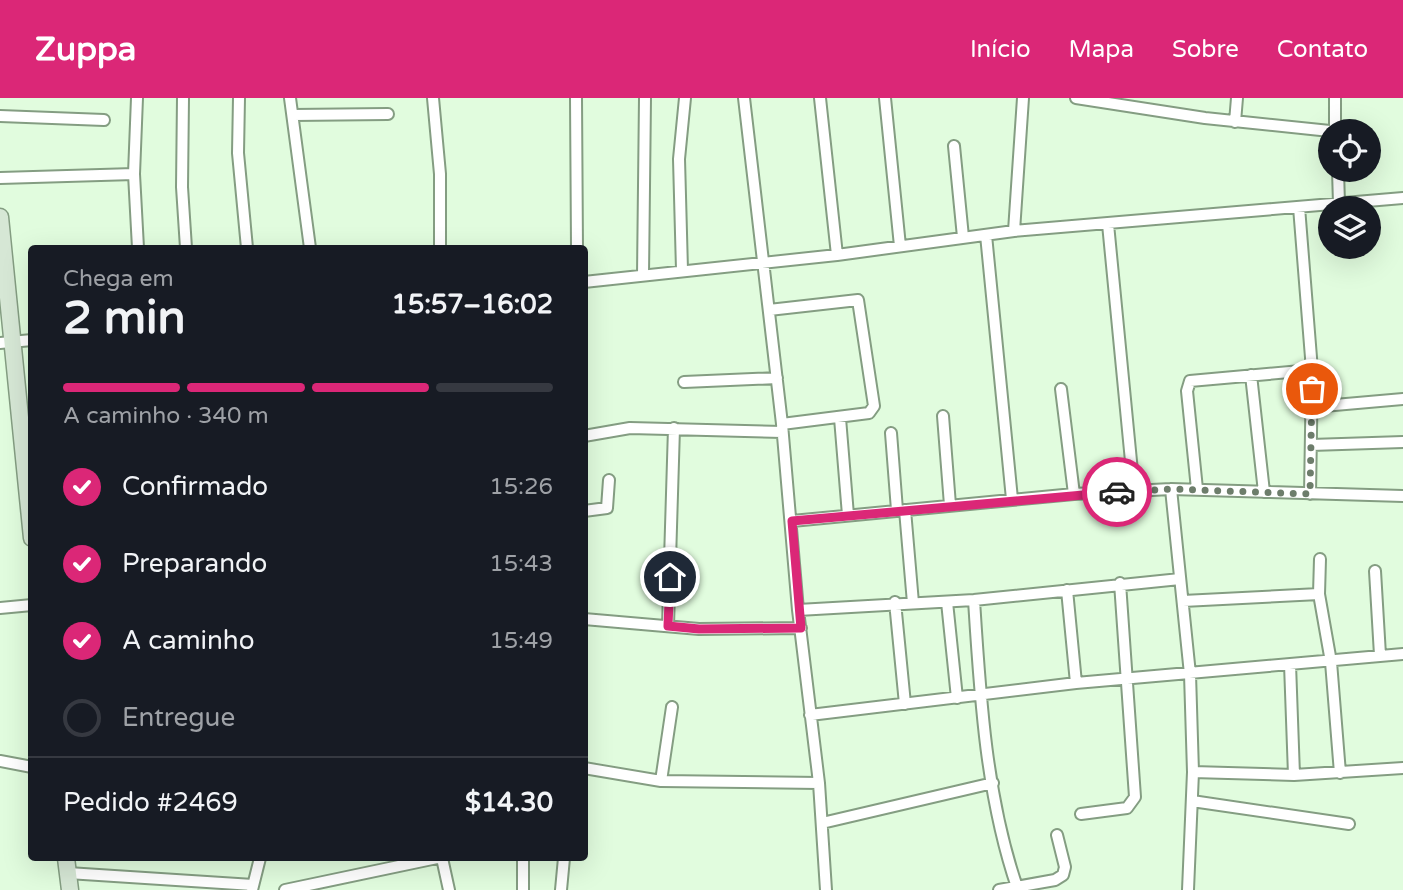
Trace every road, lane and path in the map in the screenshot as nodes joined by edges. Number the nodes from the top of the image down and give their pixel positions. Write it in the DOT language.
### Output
graph roads {
  1 [pos="137,98"];
  2 [pos="183,98"];
  3 [pos="239,98"];
  4 [pos="290,98"];
  5 [pos="433,98"];
  6 [pos="576,98"];
  7 [pos="645,98"];
  8 [pos="685,98"];
  9 [pos="744,98"];
  10 [pos="820,98"];
  11 [pos="885,98"];
  12 [pos="1023,98"];
  13 [pos="1076,98"];
  14 [pos="1237,98"];
  15 [pos="1335,98"];
  16 [pos="1124,102"];
  17 [pos="388,114"];
  18 [pos="293,115"];
  19 [pos="0,116"];
  20 [pos="1333,119"];
  21 [pos="104,120"];
  22 [pos="1235,122"];
  23 [pos="1318,130"];
  24 [pos="954,146"];
  25 [pos="134,174"];
  26 [pos="0,178"];
  27 [pos="1403,198"];
  28 [pos="1381,200"];
  29 [pos="1318,206"];
  30 [pos="1298,207"];
  31 [pos="0,217"];
  32 [pos="1108,223"];
  33 [pos="1014,231"];
  34 [pos="986,234"];
  35 [pos="963,237"];
  36 [pos="138,245"];
  37 [pos="186,245"];
  38 [pos="247,245"];
  39 [pos="310,245"];
  40 [pos="440,245"];
  41 [pos="577,245"];
  42 [pos="900,246"];
  43 [pos="837,255"];
  44 [pos="763,263"];
  45 [pos="682,270"];
  46 [pos="643,275"];
  47 [pos="588,282"];
  48 [pos="769,310"];
  49 [pos="28,340"];
  50 [pos="6,343"];
  51 [pos="1312,370"];
  52 [pos="1251,375"];
  53 [pos="777,378"];
  54 [pos="684,382"];
  55 [pos="1062,389"];
  56 [pos="1403,399"];
  57 [pos="1312,407"];
  58 [pos="943,416"];
  59 [pos="840,418"];
  60 [pos="674,428"];
  61 [pos="782,428"];
  62 [pos="891,433"];
  63 [pos="588,435"];
  64 [pos="27,436"];
  65 [pos="1403,442"];
  66 [pos="1311,444"];
  67 [pos="28,457"];
  68 [pos="609,480"];
  69 [pos="1171,489"];
  70 [pos="1197,489"];
  71 [pos="1134,492"];
  72 [pos="1264,492"];
  73 [pos="1074,494"];
  74 [pos="1310,494"];
  75 [pos="1403,496"];
  76 [pos="1012,499"];
  77 [pos="950,505"];
  78 [pos="588,510"];
  79 [pos="901,510"];
  80 [pos="848,515"];
  81 [pos="792,521"];
  82 [pos="1320,559"];
  83 [pos="1375,571"];
  84 [pos="1180,579"];
  85 [pos="1120,583"];
  86 [pos="1067,590"];
  87 [pos="1319,594"];
  88 [pos="974,600"];
  89 [pos="947,601"];
  90 [pos="1183,601"];
  91 [pos="895,602"];
  92 [pos="913,603"];
  93 [pos="28,605"];
  94 [pos="0,608"];
  95 [pos="799,610"];
  96 [pos="588,619"];
  97 [pos="668,626"];
  98 [pos="801,628"];
  99 [pos="1403,654"];
  100 [pos="1380,655"];
  101 [pos="1331,662"];
  102 [pos="1290,664"];
  103 [pos="1190,674"];
  104 [pos="1125,679"];
  105 [pos="1076,683"];
  106 [pos="979,696"];
  107 [pos="957,698"];
  108 [pos="905,704"];
  109 [pos="672,707"];
  110 [pos="810,715"];
  111 [pos="0,761"];
  112 [pos="28,767"];
  113 [pos="1403,768"];
  114 [pos="588,769"];
  115 [pos="1193,772"];
  116 [pos="1340,773"];
  117 [pos="1294,775"];
  118 [pos="661,781"];
  119 [pos="819,783"];
  120 [pos="993,783"];
  121 [pos="1192,801"];
  122 [pos="1081,814"];
  123 [pos="822,823"];
  124 [pos="1349,824"];
  125 [pos="1058,835"];
  126 [pos="259,861"];
  127 [pos="425,861"];
  128 [pos="440,861"];
  129 [pos="523,861"];
  130 [pos="564,861"];
  131 [pos="67,865"];
  132 [pos="253,887"];
  133 [pos="300,888"];
  134 [pos="1018,888"];
  135 [pos="70,890"];
  136 [pos="285,890"];
  137 [pos="449,890"];
  138 [pos="523,890"];
  139 [pos="561,890"];
  140 [pos="826,890"];
  141 [pos="999,890"];
  142 [pos="1188,890"];
  1 -- 25 [label="street"];
  2 -- 37 [label="street"];
  3 -- 38 [label="street"];
  4 -- 18 [label="street"];
  5 -- 40 [label="street"];
  6 -- 41 [label="street"];
  7 -- 46 [label="street"];
  8 -- 45 [label="street"];
  9 -- 44 [label="street"];
  10 -- 43 [label="street"];
  11 -- 42 [label="street"];
  12 -- 33 [label="street"];
  13 -- 16 [label="street"];
  14 -- 22 [label="street"];
  15 -- 20 [label="street"];
  16 -- 22 [label="street"];
  17 -- 18 [label="street"];
  18 -- 39 [label="street"];
  19 -- 21 [label="street"];
  22 -- 23 [label="street"];
  24 -- 35 [label="street"];
  25 -- 26 [label="street"];
  25 -- 36 [label="street"];
  27 -- 28 [label="street"];
  29 -- 30 [label="street"];
  30 -- 32 [label="street"];
  30 -- 51 [label="street"];
  31 -- 50 [label="street"];
  32 -- 33 [label="street"];
  32 -- 71 [label="street"];
  33 -- 34 [label="street"];
  34 -- 35 [label="street"];
  34 -- 76 [label="street"];
  35 -- 42 [label="street"];
  42 -- 43 [label="street"];
  43 -- 44 [label="street"];
  44 -- 45 [label="street"];
  44 -- 48 [label="street"];
  45 -- 46 [label="street"];
  46 -- 47 [label="street"];
  48 -- 53 [label="street"];
  48 -- 59 [label="street"];
  49 -- 50 [label="street"];
  50 -- 64 [label="street"];
  51 -- 52 [label="street"];
  51 -- 57 [label="street"];
  52 -- 70 [label="street"];
  52 -- 72 [label="street"];
  53 -- 54 [label="street"];
  53 -- 61 [label="street"];
  55 -- 73 [label="street"];
  56 -- 57 [label="street"];
  57 -- 66 [label="street"];
  58 -- 77 [label="street"];
  59 -- 61 [label="street"];
  59 -- 80 [label="street"];
  60 -- 61 [label="street"];
  60 -- 63 [label="street"];
  60 -- 97 [label="street"];
  61 -- 81 [label="street"];
  62 -- 79 [label="street"];
  64 -- 67 [label="street"];
  65 -- 66 [label="street"];
  66 -- 74 [label="street"];
  68 -- 78 [label="street"];
  69 -- 70 [label="street"];
  69 -- 71 [label="street"];
  69 -- 84 [label="street"];
  70 -- 72 [label="street"];
  71 -- 73 [label="street"];
  72 -- 74 [label="street"];
  73 -- 76 [label="street"];
  74 -- 75 [label="street"];
  76 -- 77 [label="street"];
  77 -- 79 [label="street"];
  79 -- 80 [label="street"];
  79 -- 92 [label="street"];
  80 -- 81 [label="street"];
  81 -- 95 [label="street"];
  82 -- 87 [label="street"];
  83 -- 100 [label="street"];
  84 -- 85 [label="street"];
  84 -- 90 [label="street"];
  85 -- 86 [label="street"];
  85 -- 104 [label="street"];
  86 -- 88 [label="street"];
  86 -- 105 [label="street"];
  87 -- 90 [label="street"];
  87 -- 101 [label="street"];
  88 -- 89 [label="street"];
  88 -- 106 [label="street"];
  89 -- 92 [label="street"];
  89 -- 107 [label="street"];
  90 -- 103 [label="street"];
  91 -- 92 [label="street"];
  91 -- 95 [label="street"];
  91 -- 108 [label="street"];
  93 -- 94 [label="street"];
  95 -- 98 [label="street"];
  96 -- 97 [label="street"];
  97 -- 98 [label="street"];
  98 -- 110 [label="street"];
  99 -- 100 [label="street"];
  100 -- 101 [label="street"];
  101 -- 102 [label="street"];
  101 -- 116 [label="street"];
  102 -- 103 [label="street"];
  102 -- 117 [label="street"];
  103 -- 104 [label="street"];
  103 -- 115 [label="street"];
  104 -- 105 [label="street"];
  104 -- 122 [label="street"];
  105 -- 106 [label="street"];
  106 -- 107 [label="street"];
  106 -- 120 [label="street"];
  107 -- 108 [label="street"];
  108 -- 110 [label="street"];
  109 -- 118 [label="street"];
  110 -- 119 [label="street"];
  111 -- 112 [label="street"];
  113 -- 116 [label="street"];
  114 -- 118 [label="street"];
  115 -- 117 [label="street"];
  115 -- 121 [label="street"];
  116 -- 117 [label="street"];
  118 -- 119 [label="street"];
  119 -- 123 [label="street"];
  120 -- 123 [label="street"];
  120 -- 134 [label="street"];
  121 -- 124 [label="street"];
  121 -- 142 [label="street"];
  123 -- 140 [label="street"];
  125 -- 134 [label="street"];
  126 -- 132 [label="street"];
  127 -- 133 [label="street"];
  128 -- 137 [label="street"];
  129 -- 138 [label="street"];
  130 -- 139 [label="street"];
  131 -- 132 [label="street"];
  131 -- 135 [label="street"];
  133 -- 136 [label="street"];
  134 -- 141 [label="street"];
}
